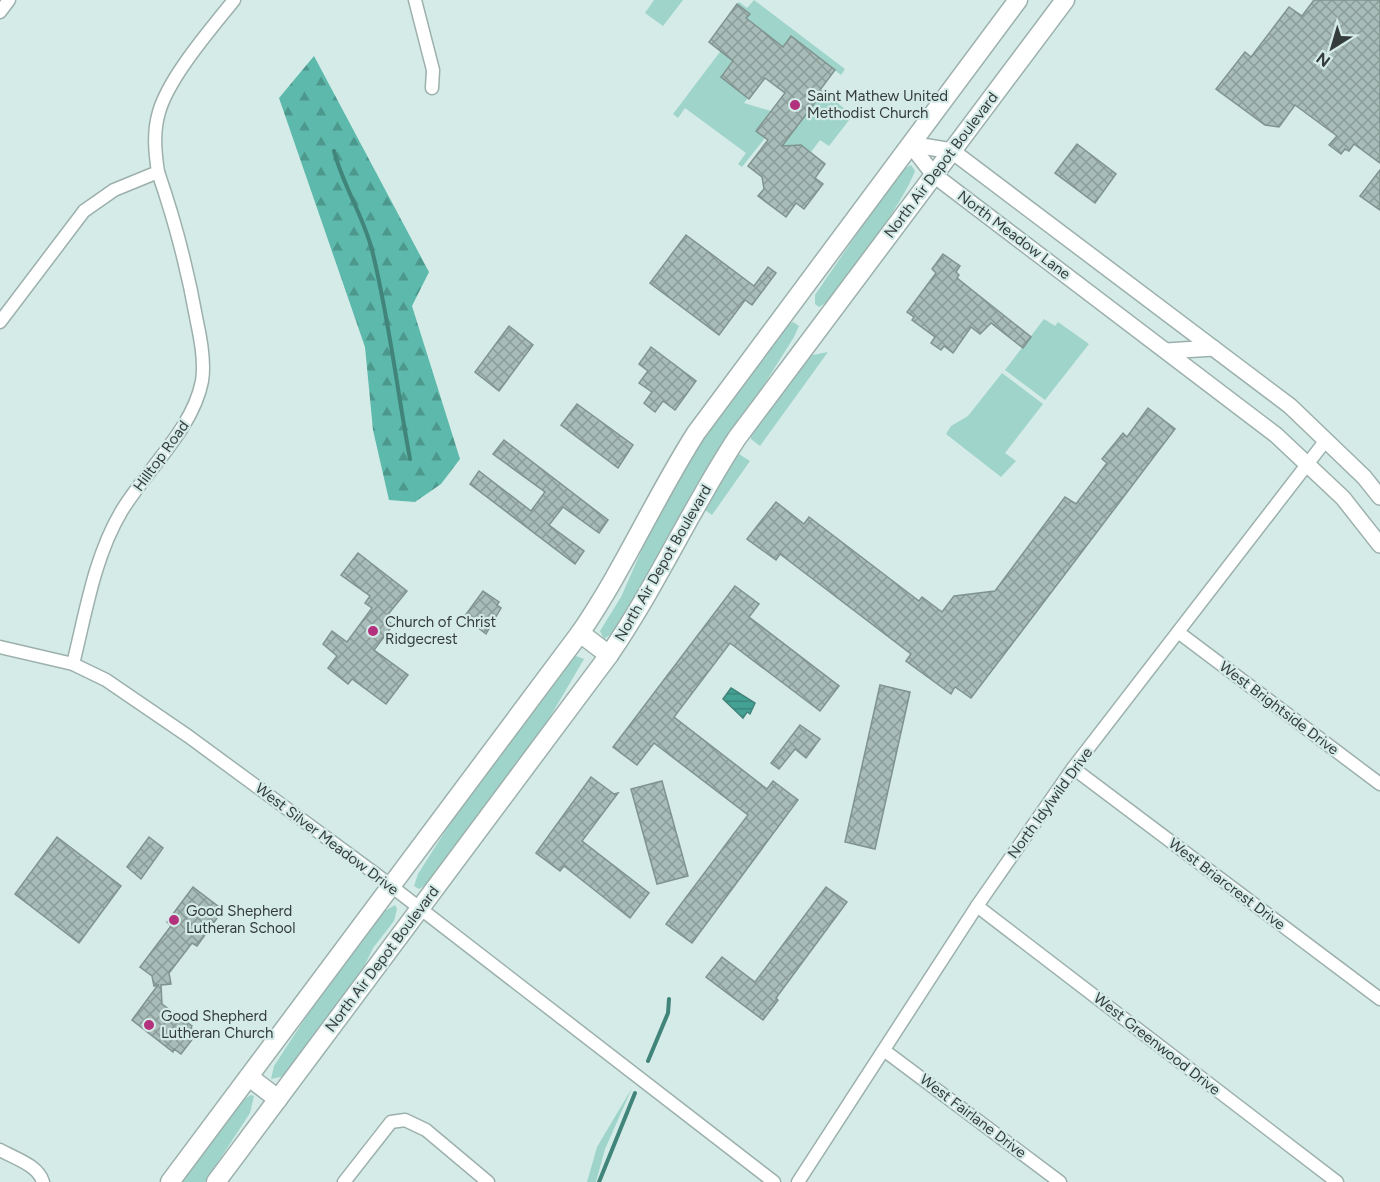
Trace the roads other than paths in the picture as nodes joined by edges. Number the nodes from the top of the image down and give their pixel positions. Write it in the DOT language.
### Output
graph roads {
  1 [pos="9,0"];
  2 [pos="234,0"];
  3 [pos="415,0"];
  4 [pos="1018,0"];
  5 [pos="1065,0"];
  6 [pos="0,12"];
  7 [pos="432,88"];
  8 [pos="910,144"];
  9 [pos="952,151"];
  10 [pos="158,172"];
  11 [pos="934,175"];
  12 [pos="0,322"];
  13 [pos="1213,348"];
  14 [pos="1167,351"];
  15 [pos="1326,440"];
  16 [pos="1308,463"];
  17 [pos="1380,497"];
  18 [pos="1380,545"];
  19 [pos="1178,632"];
  20 [pos="580,633"];
  21 [pos="0,647"];
  22 [pos="609,655"];
  23 [pos="74,664"];
  24 [pos="1073,768"];
  25 [pos="1380,784"];
  26 [pos="390,886"];
  27 [pos="977,906"];
  28 [pos="420,909"];
  29 [pos="1380,999"];
  30 [pos="885,1051"];
  31 [pos="249,1077"];
  32 [pos="278,1099"];
  33 [pos="0,1149"];
  34 [pos="43,1182"];
  35 [pos="170,1182"];
  36 [pos="216,1182"];
  37 [pos="344,1182"];
  38 [pos="488,1182"];
  39 [pos="774,1182"];
  40 [pos="798,1182"];
  41 [pos="1060,1182"];
  42 [pos="1337,1182"];
  1 -- 6 [label="street"];
  2 -- 10 [label="street, Hilltop Road"];
  3 -- 7 [label="street"];
  4 -- 8 [label="main road"];
  5 -- 9 [label="main road, North Air Depot Boulevard"];
  8 -- 9 [label="street, North Meadow Lane"];
  8 -- 11 [label="street, North Meadow Lane"];
  8 -- 20 [label="main road"];
  9 -- 11 [label="main road, North Air Depot Boulevard"];
  9 -- 13 [label="street, North Meadow Lane"];
  10 -- 12 [label="street"];
  10 -- 23 [label="street, Hilltop Road"];
  11 -- 14 [label="street, North Meadow Lane"];
  11 -- 22 [label="main road, North Air Depot Boulevard"];
  13 -- 14 [label="street"];
  13 -- 15 [label="street, North Meadow Lane"];
  14 -- 16 [label="street, North Meadow Lane"];
  15 -- 16 [label="street, North Idylwild Drive"];
  15 -- 17 [label="street, North Meadow Lane"];
  16 -- 18 [label="street, North Meadow Lane"];
  16 -- 19 [label="street, North Idylwild Drive"];
  19 -- 24 [label="street, North Idylwild Drive"];
  19 -- 25 [label="street, West Brightside Drive"];
  20 -- 22 [label="main road"];
  20 -- 26 [label="main road"];
  21 -- 23 [label="street, West Silver Meadow Drive"];
  22 -- 28 [label="main road, North Air Depot Boulevard"];
  23 -- 26 [label="street, West Silver Meadow Drive"];
  24 -- 27 [label="street, North Idylwild Drive"];
  24 -- 29 [label="street, West Briarcrest Drive"];
  26 -- 28 [label="street, West Silver Meadow Drive"];
  26 -- 31 [label="main road"];
  27 -- 30 [label="street, North Idylwild Drive"];
  27 -- 42 [label="street, West Greenwood Drive"];
  28 -- 32 [label="main road, North Air Depot Boulevard"];
  28 -- 39 [label="street, West Silver Meadow Drive"];
  30 -- 40 [label="street, North Idylwild Drive"];
  30 -- 41 [label="street, West Fairlane Drive"];
  31 -- 32 [label="main road"];
  31 -- 35 [label="main road"];
  32 -- 36 [label="main road, North Air Depot Boulevard"];
  33 -- 34 [label="street"];
  37 -- 38 [label="street"];
}
